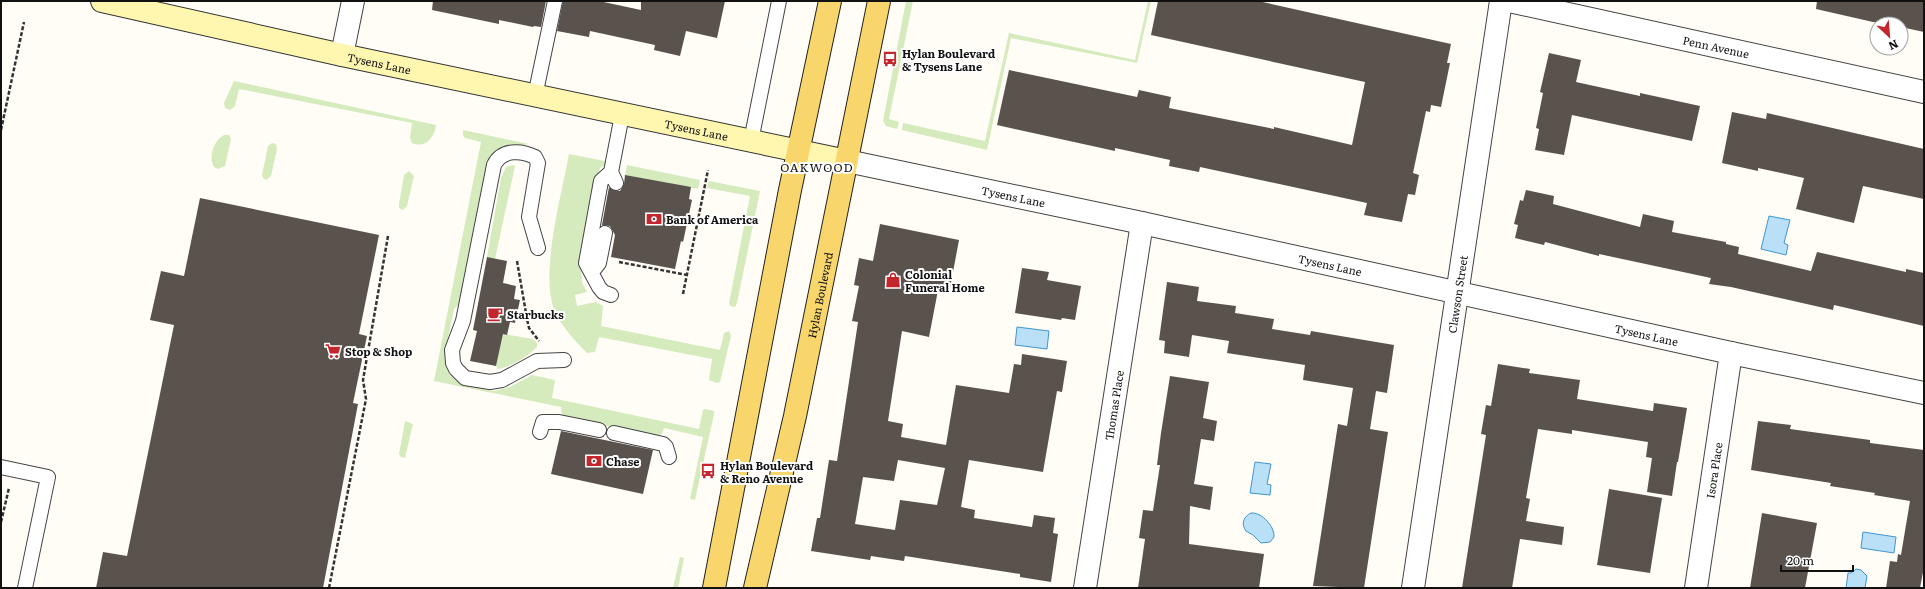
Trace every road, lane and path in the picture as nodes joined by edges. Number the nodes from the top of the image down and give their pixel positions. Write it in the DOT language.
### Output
graph roads {
  1 [pos="102,1"];
  2 [pos="353,1"];
  3 [pos="555,1"];
  4 [pos="779,1"];
  5 [pos="830,1"];
  6 [pos="880,1"];
  7 [pos="1501,1"];
  8 [pos="1509,1"];
  9 [pos="24,22"];
  10 [pos="342,55"];
  11 [pos="1924,92"];
  12 [pos="536,96"];
  13 [pos="622,115"];
  14 [pos="1,130"];
  15 [pos="751,141"];
  16 [pos="798,151"];
  17 [pos="847,161"];
  18 [pos="708,170"];
  19 [pos="1142,223"];
  20 [pos="605,233"];
  21 [pos="388,236"];
  22 [pos="538,248"];
  23 [pos="517,261"];
  24 [pos="618,262"];
  25 [pos="592,272"];
  26 [pos="687,275"];
  27 [pos="683,294"];
  28 [pos="1458,294"];
  29 [pos="610,295"];
  30 [pos="541,346"];
  31 [pos="1732,353"];
  32 [pos="564,360"];
  33 [pos="1924,393"];
  34 [pos="599,430"];
  35 [pos="540,432"];
  36 [pos="614,433"];
  37 [pos="669,457"];
  38 [pos="1,467"];
  39 [pos="10,482"];
  40 [pos="1,522"];
  41 [pos="759,587"];
  42 [pos="26,588"];
  43 [pos="329,588"];
  44 [pos="714,588"];
  45 [pos="1086,588"];
  46 [pos="1412,588"];
  47 [pos="1696,588"];
  1 -- 10 [label="street, Tysens Lane"];
  2 -- 10 [label="street"];
  3 -- 12 [label="lane"];
  4 -- 15 [label="lane"];
  5 -- 16 [label="main road"];
  6 -- 17 [label="main road, Hylan Boulevard"];
  7 -- 28 [label="street, Clawson Street"];
  8 -- 11 [label="street, Penn Avenue"];
  9 -- 14 [label="path"];
  10 -- 12 [label="street, Tysens Lane"];
  12 -- 13 [label="street, Tysens Lane"];
  13 -- 15 [label="street, Tysens Lane"];
  13 -- 25 [label="lane"];
  15 -- 16 [label="street, Tysens Lane"];
  16 -- 17 [label="street, Tysens Lane"];
  16 -- 44 [label="main road"];
  17 -- 19 [label="street, Tysens Lane"];
  17 -- 41 [label="main road, Hylan Boulevard"];
  18 -- 26 [label="path"];
  19 -- 28 [label="street, Tysens Lane"];
  19 -- 45 [label="street, Thomas Place"];
  20 -- 25 [label="lane"];
  21 -- 43 [label="path"];
  22 -- 32 [label="lane"];
  23 -- 30 [label="path"];
  24 -- 26 [label="path"];
  25 -- 29 [label="lane"];
  26 -- 27 [label="path"];
  28 -- 31 [label="street, Tysens Lane"];
  28 -- 46 [label="street, Clawson Street"];
  31 -- 33 [label="street, Tysens Lane"];
  31 -- 47 [label="street, Isora Place"];
  34 -- 35 [label="lane"];
  36 -- 37 [label="lane"];
  38 -- 42 [label="lane"];
  39 -- 40 [label="path"];
}
